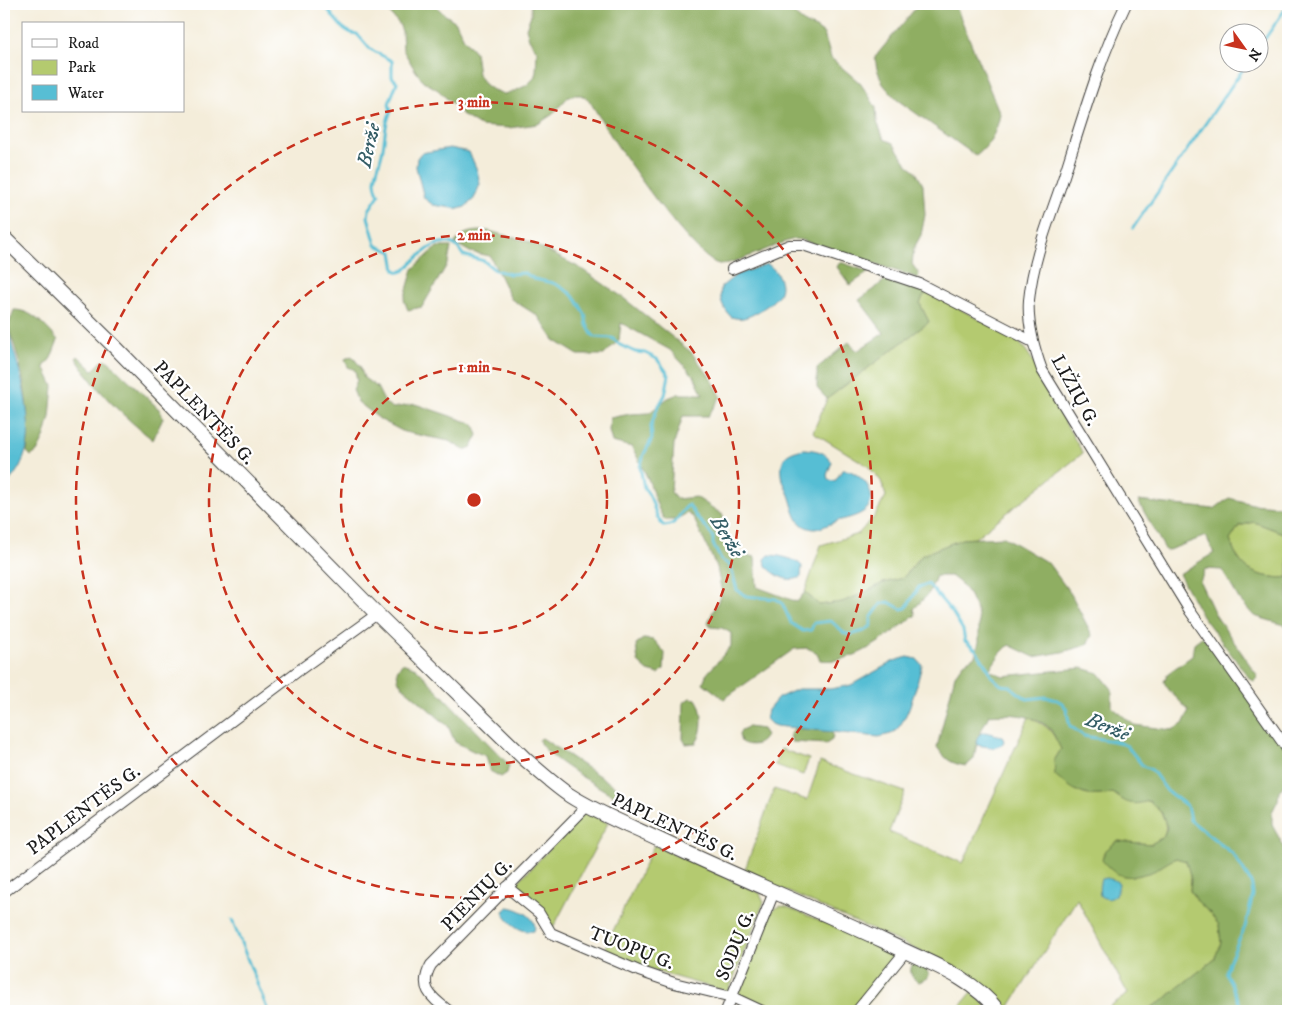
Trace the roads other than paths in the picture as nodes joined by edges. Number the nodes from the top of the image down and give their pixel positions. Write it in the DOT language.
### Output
graph roads {
  1 [pos="1126,4"];
  2 [pos="4,238"];
  3 [pos="732,269"];
  4 [pos="1033,342"];
  5 [pos="378,614"];
  6 [pos="1288,750"];
  7 [pos="587,806"];
  8 [pos="507,888"];
  9 [pos="4,892"];
  10 [pos="774,892"];
  11 [pos="905,952"];
  12 [pos="732,998"];
  13 [pos="449,1011"];
  14 [pos="726,1011"];
  15 [pos="762,1011"];
  16 [pos="856,1011"];
  17 [pos="998,1011"];
  1 -- 4 [label="street, LIŽIŲ G."];
  2 -- 5 [label="main road, PAPLENTĖS G."];
  3 -- 4 [label="street"];
  4 -- 6 [label="street, LIŽIŲ G."];
  5 -- 7 [label="main road, PAPLENTĖS G."];
  5 -- 9 [label="street, PAPLENTĖS G."];
  7 -- 8 [label="street, PIENIŲ G."];
  7 -- 10 [label="main road, PAPLENTĖS G."];
  8 -- 12 [label="street, TUOPŲ G."];
  8 -- 13 [label="street, PIENIŲ G."];
  10 -- 11 [label="main road, PAPLENTĖS G."];
  10 -- 12 [label="street, SODŲ G."];
  11 -- 16 [label="street"];
  11 -- 17 [label="main road, PAPLENTĖS G."];
  12 -- 14 [label="street, SODŲ G."];
  12 -- 15 [label="street, TUOPŲ G."];
}
